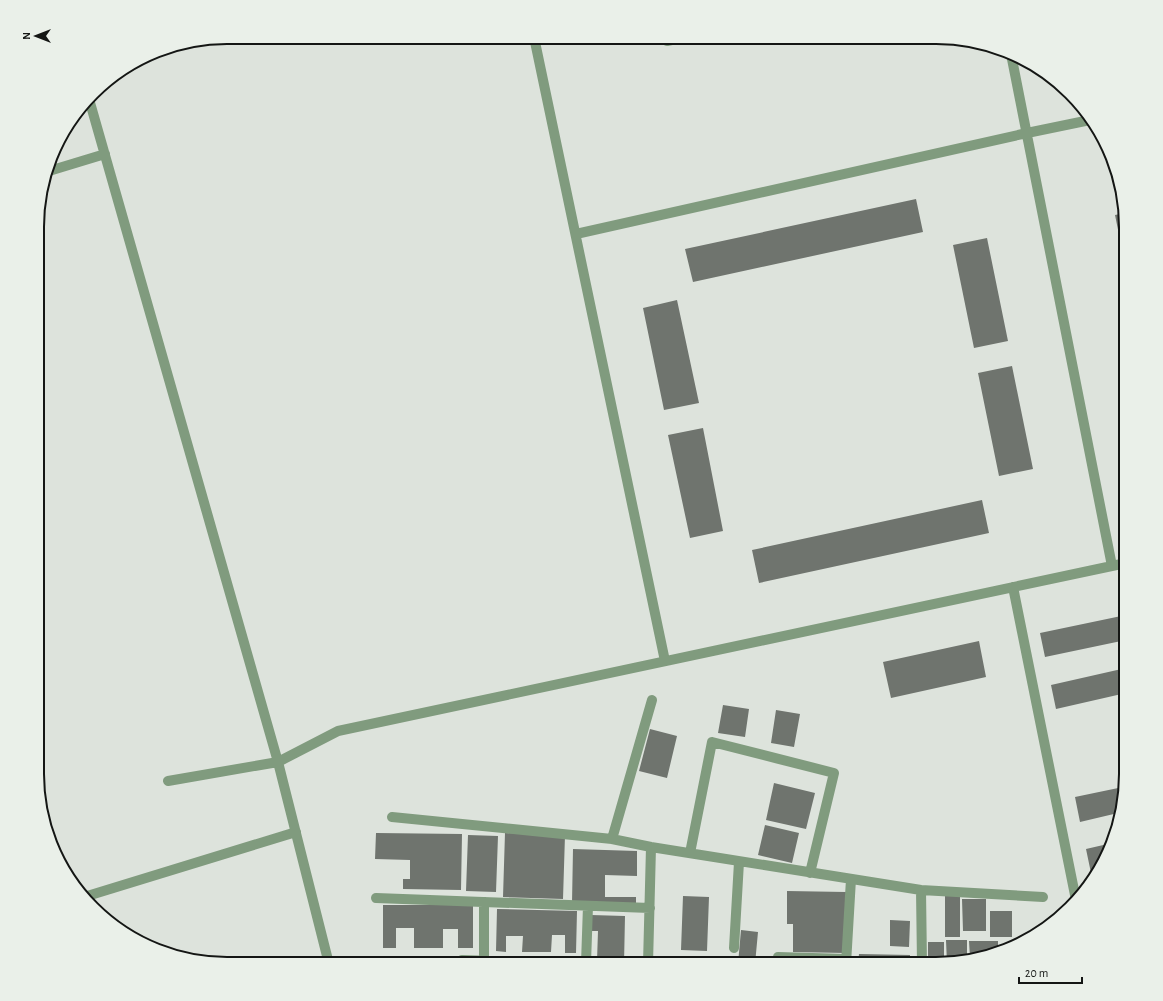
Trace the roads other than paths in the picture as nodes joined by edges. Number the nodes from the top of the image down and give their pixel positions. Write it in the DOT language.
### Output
graph roads {
  1 [pos="535,44"];
  2 [pos="1012,61"];
  3 [pos="91,104"];
  4 [pos="1085,121"];
  5 [pos="1027,133"];
  6 [pos="105,154"];
  7 [pos="53,171"];
  8 [pos="576,234"];
  9 [pos="1119,564"];
  10 [pos="1112,566"];
  11 [pos="1013,587"];
  12 [pos="665,661"];
  13 [pos="652,700"];
  14 [pos="278,762"];
  15 [pos="168,782"];
  16 [pos="392,817"];
  17 [pos="296,832"];
  18 [pos="612,839"];
  19 [pos="651,847"];
  20 [pos="690,854"];
  21 [pos="739,862"];
  22 [pos="810,872"];
  23 [pos="851,879"];
  24 [pos="921,890"];
  25 [pos="1075,894"];
  26 [pos="89,895"];
  27 [pos="1043,897"];
  28 [pos="376,898"];
  29 [pos="484,902"];
  30 [pos="588,906"];
  31 [pos="650,908"];
  32 [pos="734,948"];
  33 [pos="327,957"];
  34 [pos="484,957"];
  35 [pos="586,957"];
  36 [pos="648,957"];
  37 [pos="846,957"];
  38 [pos="922,957"];
  1 -- 8 [label="street"];
  2 -- 5 [label="street"];
  3 -- 6 [label="street"];
  4 -- 5 [label="street"];
  5 -- 8 [label="street"];
  5 -- 10 [label="street"];
  6 -- 7 [label="street"];
  6 -- 14 [label="street"];
  8 -- 12 [label="street"];
  9 -- 10 [label="street"];
  10 -- 11 [label="street"];
  11 -- 12 [label="street"];
  11 -- 25 [label="street"];
  12 -- 14 [label="street"];
  13 -- 18 [label="street"];
  14 -- 15 [label="street"];
  14 -- 17 [label="street"];
  16 -- 18 [label="street"];
  17 -- 26 [label="street"];
  17 -- 33 [label="street"];
  18 -- 19 [label="street"];
  19 -- 20 [label="street"];
  19 -- 31 [label="street"];
  20 -- 21 [label="street"];
  20 -- 22 [label="street"];
  21 -- 22 [label="street"];
  21 -- 32 [label="street"];
  22 -- 23 [label="street"];
  23 -- 24 [label="street"];
  23 -- 37 [label="street"];
  24 -- 27 [label="street"];
  24 -- 38 [label="street"];
  28 -- 29 [label="street"];
  29 -- 30 [label="street"];
  29 -- 34 [label="street"];
  30 -- 31 [label="street"];
  30 -- 35 [label="street"];
  31 -- 36 [label="street"];
}
